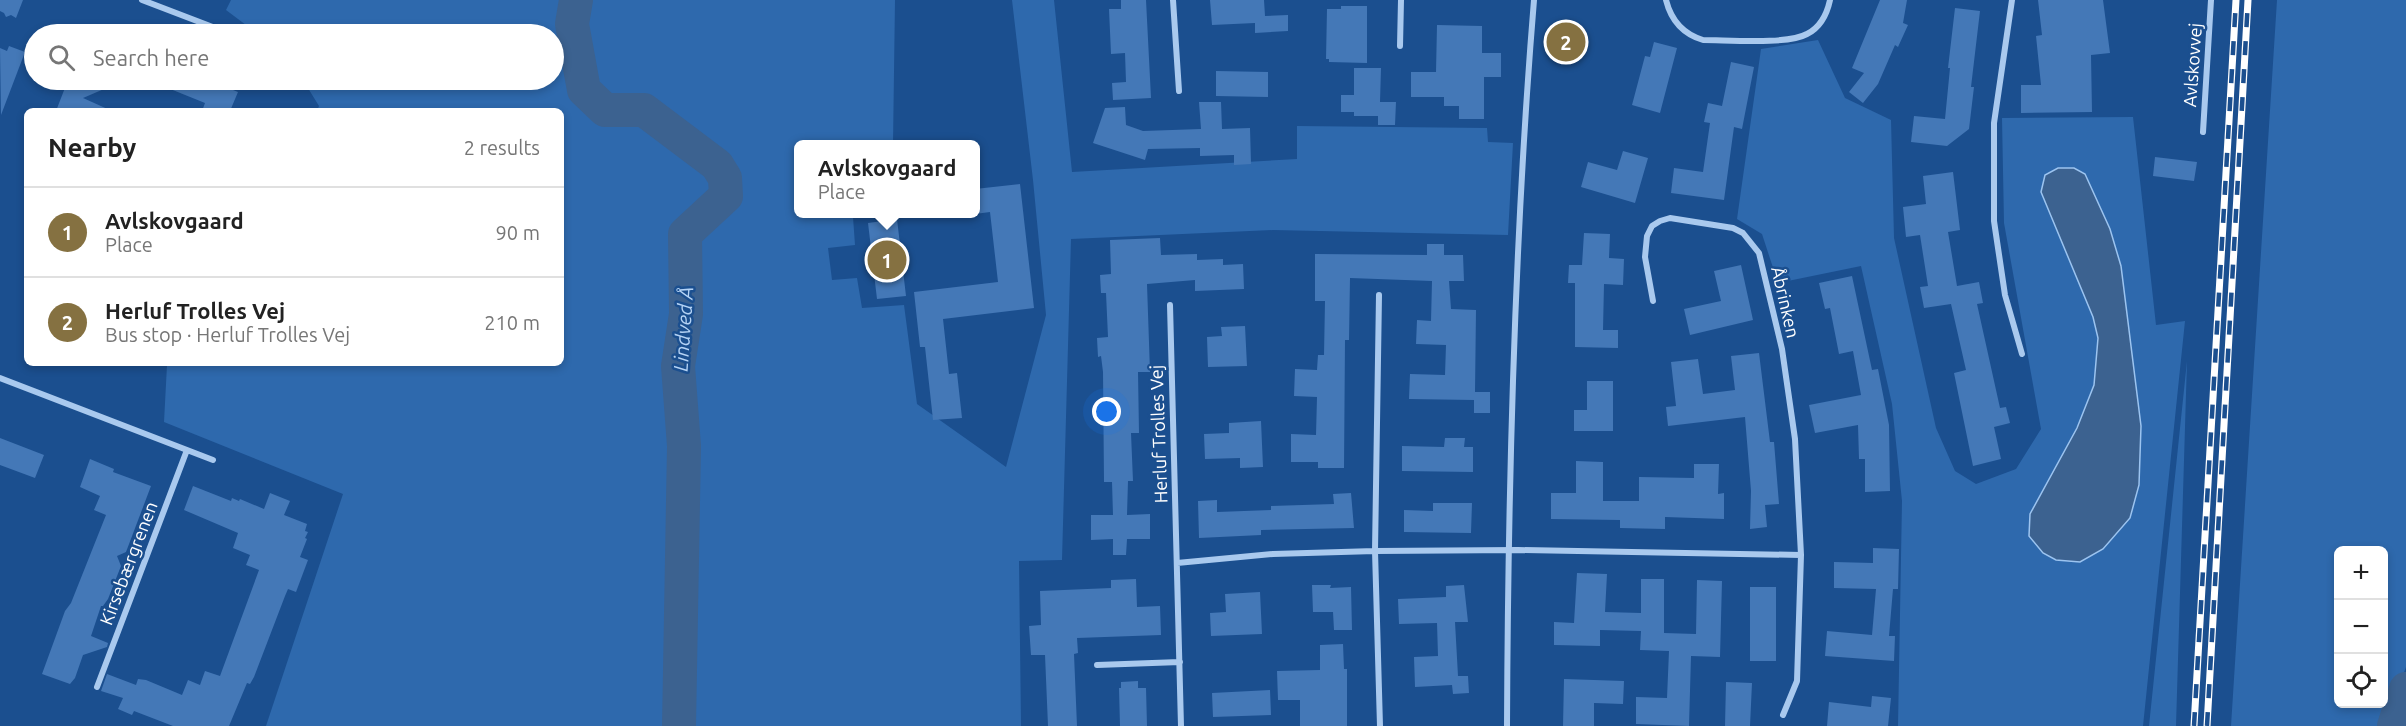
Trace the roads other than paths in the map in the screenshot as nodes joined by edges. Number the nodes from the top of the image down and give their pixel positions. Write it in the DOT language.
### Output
graph roads {
  1 [pos="142,0"];
  2 [pos="1173,0"];
  3 [pos="1401,0"];
  4 [pos="1534,0"];
  5 [pos="1666,0"];
  6 [pos="1830,0"];
  7 [pos="2012,0"];
  8 [pos="2211,0"];
  9 [pos="205,24"];
  10 [pos="1401,46"];
  11 [pos="1179,91"];
  12 [pos="2203,132"];
  13 [pos="1379,295"];
  14 [pos="1653,301"];
  15 [pos="1170,304"];
  16 [pos="2022,354"];
  17 [pos="0,378"];
  18 [pos="187,450"];
  19 [pos="213,460"];
  20 [pos="1508,550"];
  21 [pos="1375,551"];
  22 [pos="1801,555"];
  23 [pos="1177,562"];
  24 [pos="1180,662"];
  25 [pos="1097,665"];
  26 [pos="97,687"];
  27 [pos="1783,716"];
  28 [pos="1181,726"];
  29 [pos="1380,726"];
  30 [pos="1507,726"];
  1 -- 9 [label="street"];
  2 -- 11 [label="street"];
  3 -- 10 [label="street"];
  4 -- 20 [label="street"];
  5 -- 6 [label="street"];
  7 -- 16 [label="street"];
  8 -- 12 [label="street, Avlskovvej"];
  13 -- 21 [label="street"];
  14 -- 22 [label="street, Åbrinken"];
  15 -- 23 [label="street, Herluf Trolles Vej"];
  17 -- 18 [label="street"];
  18 -- 19 [label="street"];
  18 -- 26 [label="street, Kirsebærgrenen"];
  20 -- 21 [label="street"];
  20 -- 22 [label="street"];
  20 -- 30 [label="street"];
  21 -- 23 [label="street"];
  21 -- 29 [label="street"];
  22 -- 27 [label="street, Åbrinken"];
  23 -- 24 [label="street, Herluf Trolles Vej"];
  24 -- 25 [label="street"];
  24 -- 28 [label="street, Herluf Trolles Vej"];
}
